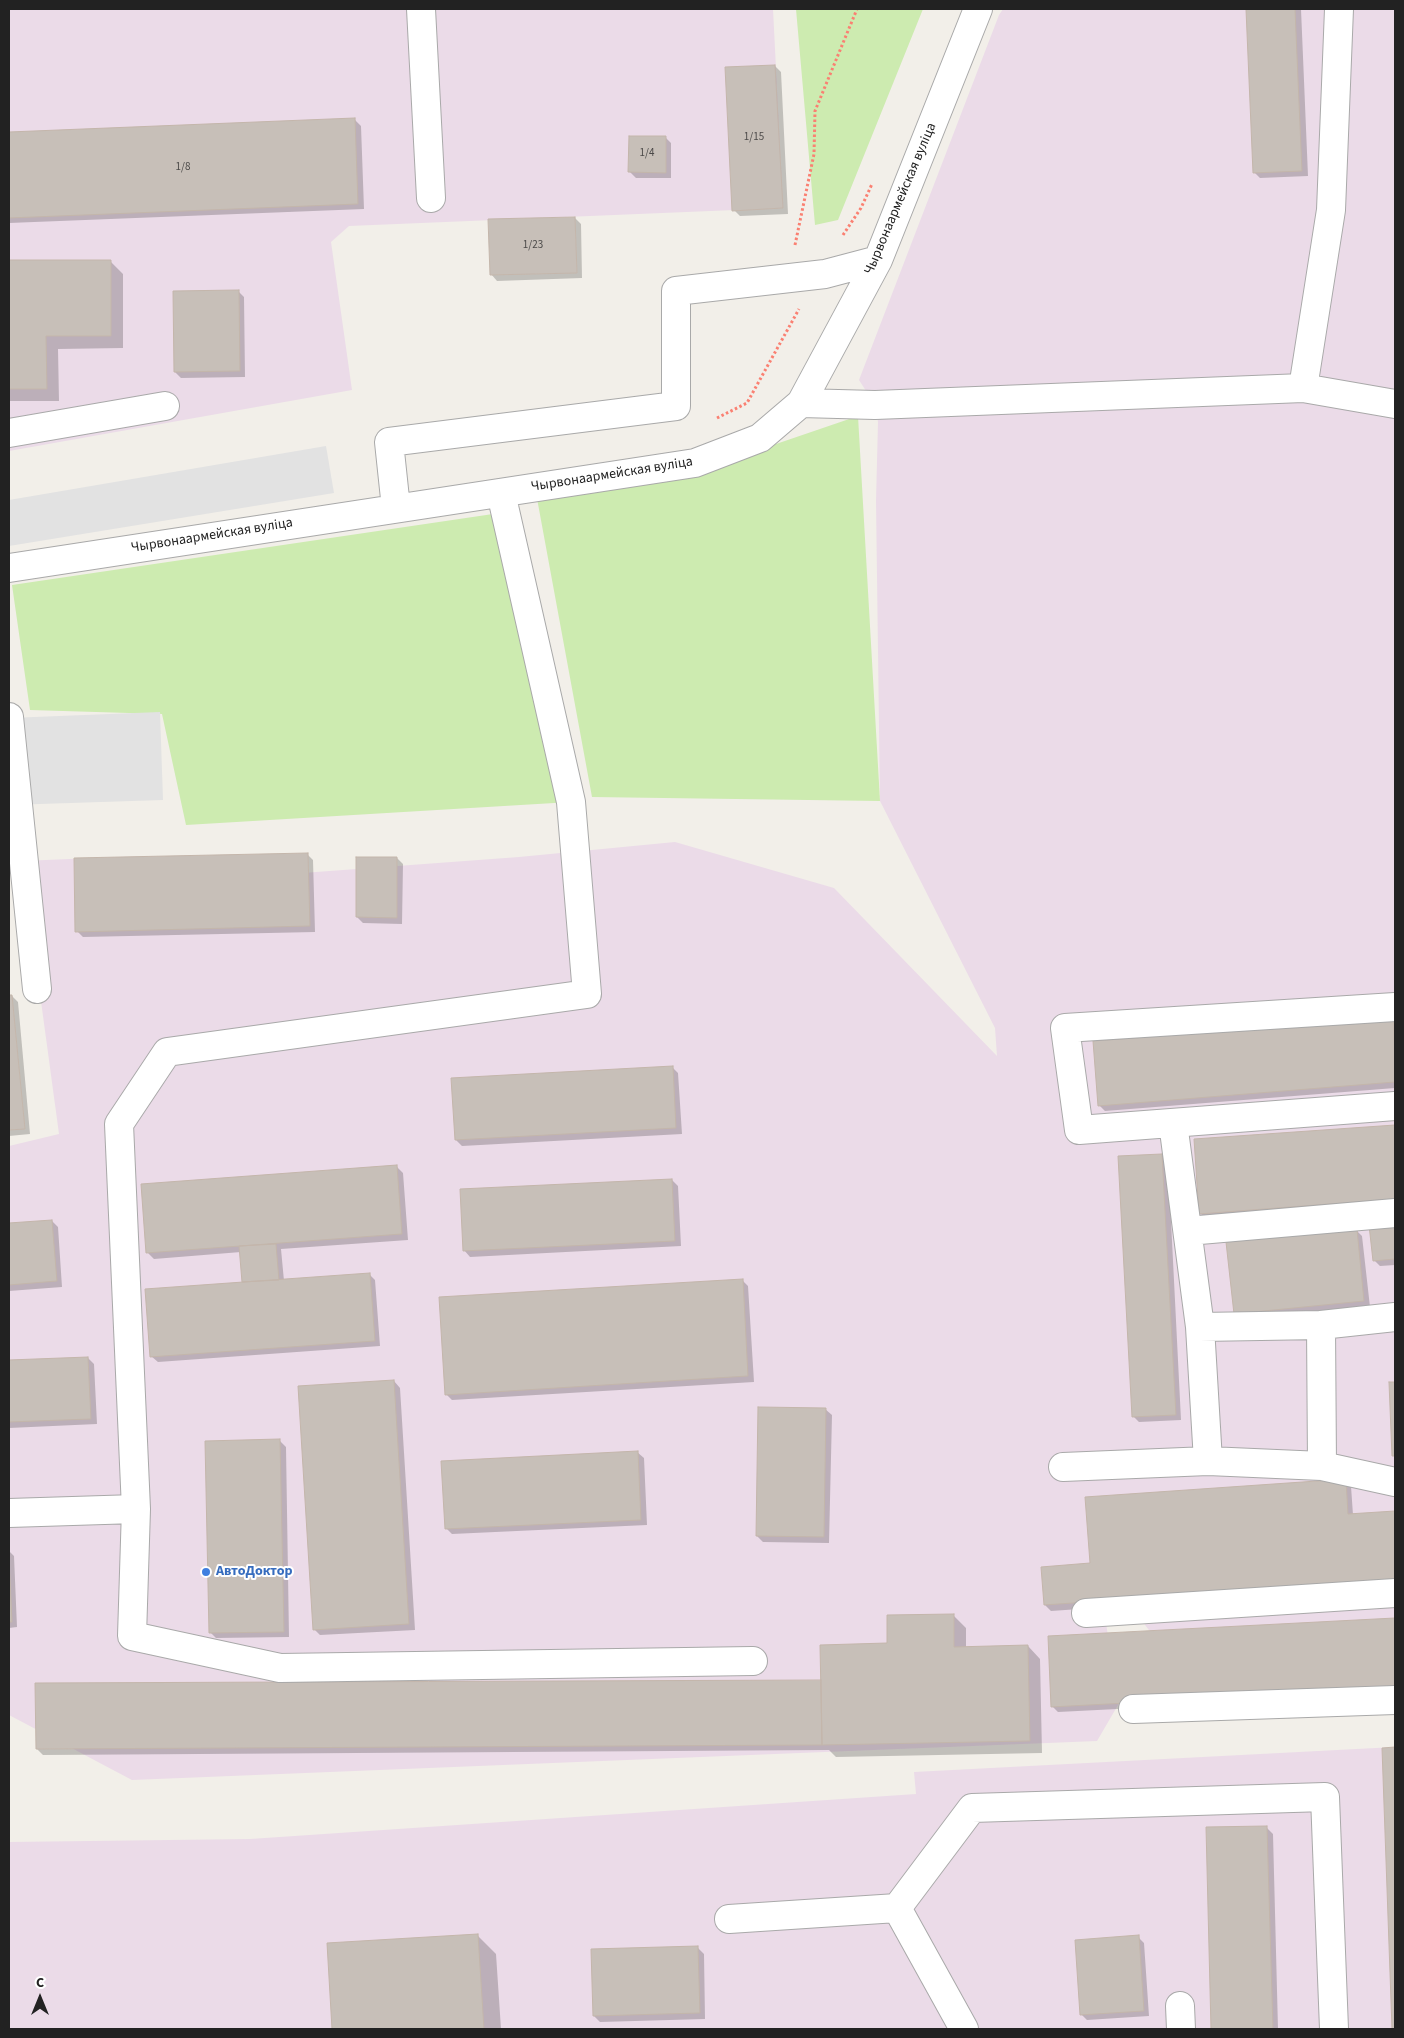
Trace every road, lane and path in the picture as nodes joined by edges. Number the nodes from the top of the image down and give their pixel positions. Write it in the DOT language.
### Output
graph roads {
  1 [pos="421,9"];
  2 [pos="857,9"];
  3 [pos="978,9"];
  4 [pos="1340,9"];
  5 [pos="431,198"];
  6 [pos="878,260"];
  7 [pos="790,278"];
  8 [pos="1304,388"];
  9 [pos="801,403"];
  10 [pos="1395,404"];
  11 [pos="165,406"];
  12 [pos="9,433"];
  13 [pos="501,493"];
  14 [pos="396,508"];
  15 [pos="9,568"];
  16 [pos="9,717"];
  17 [pos="19,914"];
  18 [pos="37,989"];
  19 [pos="1395,1007"];
  20 [pos="1395,1106"];
  21 [pos="1173,1123"];
  22 [pos="1395,1213"];
  23 [pos="1188,1232"];
  24 [pos="1395,1317"];
  25 [pos="1322,1325"];
  26 [pos="1200,1327"];
  27 [pos="1208,1460"];
  28 [pos="1322,1466"];
  29 [pos="1064,1467"];
  30 [pos="1395,1482"];
  31 [pos="136,1509"];
  32 [pos="9,1513"];
  33 [pos="1395,1593"];
  34 [pos="1086,1613"];
  35 [pos="753,1661"];
  36 [pos="1395,1700"];
  37 [pos="1134,1708"];
  38 [pos="897,1908"];
  39 [pos="729,1919"];
  40 [pos="964,2029"];
  41 [pos="1334,2029"];
  1 -- 5 [label="street"];
  2 -- 7 [label="path"];
  3 -- 6 [label="street, Чырвонаармейская вуліца"];
  4 -- 8 [label="street"];
  6 -- 7 [label="street"];
  6 -- 9 [label="street, Чырвонаармейская вуліца"];
  7 -- 14 [label="street"];
  8 -- 9 [label="street"];
  8 -- 10 [label="street"];
  9 -- 13 [label="street, Чырвонаармейская вуліца"];
  11 -- 12 [label="street"];
  13 -- 14 [label="street, Чырвонаармейская вуліца"];
  13 -- 31 [label="street"];
  14 -- 15 [label="street, Чырвонаармейская вуліца"];
  16 -- 17 [label="street"];
  17 -- 18 [label="street"];
  19 -- 21 [label="street"];
  20 -- 21 [label="street"];
  21 -- 23 [label="street"];
  22 -- 23 [label="street"];
  23 -- 26 [label="street"];
  24 -- 25 [label="street"];
  25 -- 26 [label="street"];
  25 -- 28 [label="street"];
  26 -- 27 [label="street"];
  27 -- 28 [label="street"];
  27 -- 29 [label="street"];
  28 -- 30 [label="street"];
  31 -- 32 [label="street"];
  31 -- 35 [label="street"];
  33 -- 34 [label="street"];
  36 -- 37 [label="street"];
  38 -- 39 [label="street"];
  38 -- 40 [label="street"];
  38 -- 41 [label="street"];
}
